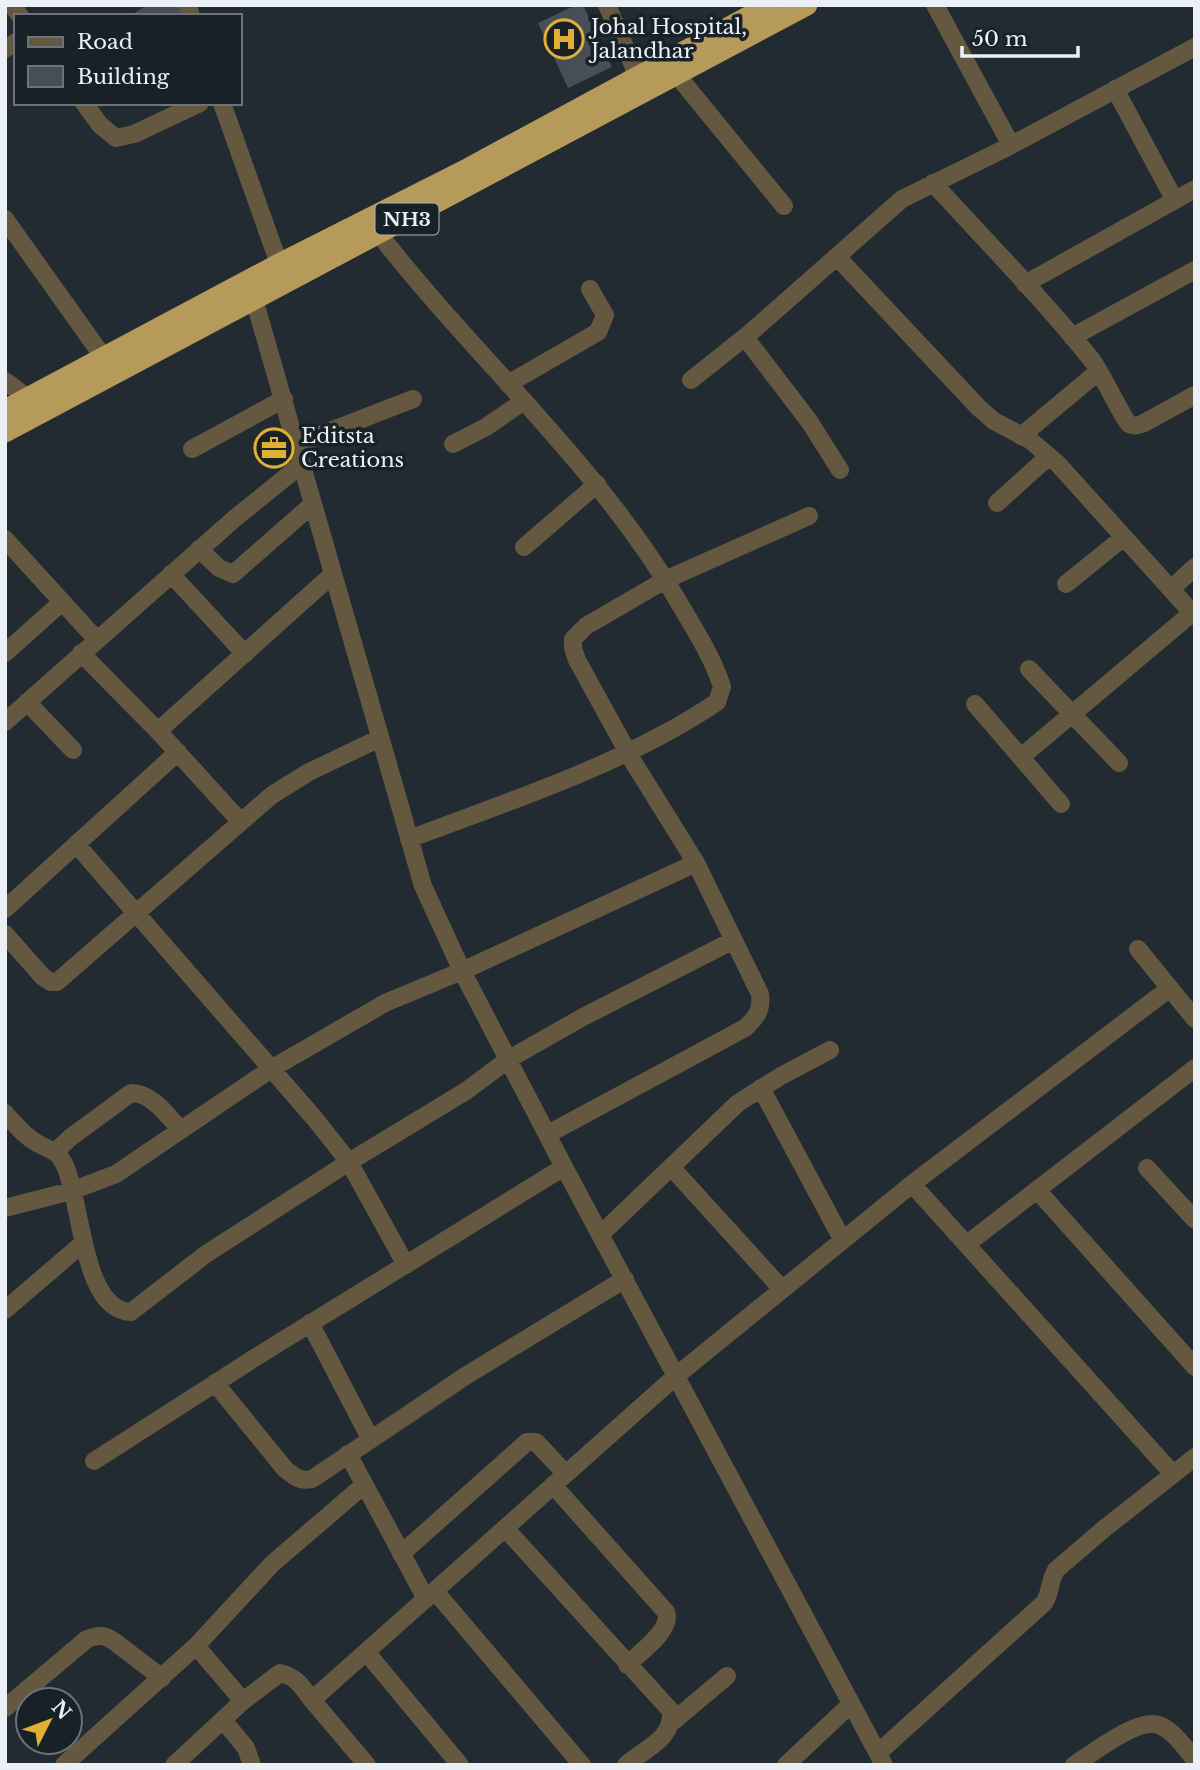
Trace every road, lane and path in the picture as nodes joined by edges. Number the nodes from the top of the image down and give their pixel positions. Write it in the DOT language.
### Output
graph roads {
  1 [pos="607,5"];
  2 [pos="771,5"];
  3 [pos="807,5"];
  4 [pos="936,5"];
  5 [pos="1195,47"];
  6 [pos="677,75"];
  7 [pos="638,77"];
  8 [pos="1115,89"];
  9 [pos="85,105"];
  10 [pos="196,105"];
  11 [pos="223,105"];
  12 [pos="1010,145"];
  13 [pos="933,183"];
  14 [pos="1195,189"];
  15 [pos="1174,199"];
  16 [pos="784,206"];
  17 [pos="5,219"];
  18 [pos="379,234"];
  19 [pos="838,258"];
  20 [pos="1195,270"];
  21 [pos="282,273"];
  22 [pos="1025,284"];
  23 [pos="590,289"];
  24 [pos="254,299"];
  25 [pos="219,307"];
  26 [pos="750,333"];
  27 [pos="1072,337"];
  28 [pos="104,358"];
  29 [pos="1099,371"];
  30 [pos="691,380"];
  31 [pos="5,381"];
  32 [pos="509,384"];
  33 [pos="1195,395"];
  34 [pos="28,398"];
  35 [pos="284,399"];
  36 [pos="413,399"];
  37 [pos="524,401"];
  38 [pos="5,410"];
  39 [pos="5,432"];
  40 [pos="1021,436"];
  41 [pos="297,444"];
  42 [pos="453,444"];
  43 [pos="192,449"];
  44 [pos="1049,456"];
  45 [pos="302,464"];
  46 [pos="840,470"];
  47 [pos="597,484"];
  48 [pos="313,503"];
  49 [pos="997,503"];
  50 [pos="809,516"];
  51 [pos="1124,537"];
  52 [pos="5,539"];
  53 [pos="524,547"];
  54 [pos="200,549"];
  55 [pos="1195,567"];
  56 [pos="171,574"];
  57 [pos="333,574"];
  58 [pos="665,580"];
  59 [pos="1066,584"];
  60 [pos="1171,589"];
  61 [pos="62,602"];
  62 [pos="1194,614"];
  63 [pos="96,640"];
  64 [pos="5,653"];
  65 [pos="81,653"];
  66 [pos="245,653"];
  67 [pos="1029,669"];
  68 [pos="27,702"];
  69 [pos="975,704"];
  70 [pos="1073,712"];
  71 [pos="5,722"];
  72 [pos="158,731"];
  73 [pos="380,738"];
  74 [pos="74,750"];
  75 [pos="178,752"];
  76 [pos="627,752"];
  77 [pos="1021,757"];
  78 [pos="1119,763"];
  79 [pos="1061,804"];
  80 [pos="240,821"];
  81 [pos="409,839"];
  82 [pos="76,844"];
  83 [pos="696,863"];
  84 [pos="5,909"];
  85 [pos="136,915"];
  86 [pos="5,934"];
  87 [pos="734,940"];
  88 [pos="1138,949"];
  89 [pos="462,971"];
  90 [pos="1170,988"];
  91 [pos="1195,1019"];
  92 [pos="830,1050"];
  93 [pos="509,1059"];
  94 [pos="1195,1068"];
  95 [pos="271,1069"];
  96 [pos="761,1088"];
  97 [pos="5,1114"];
  98 [pos="180,1129"];
  99 [pos="548,1134"];
  100 [pos="55,1152"];
  101 [pos="349,1161"];
  102 [pos="564,1167"];
  103 [pos="671,1167"];
  104 [pos="1147,1168"];
  105 [pos="912,1184"];
  106 [pos="1037,1190"];
  107 [pos="71,1191"];
  108 [pos="5,1208"];
  109 [pos="1195,1220"];
  110 [pos="601,1234"];
  111 [pos="842,1239"];
  112 [pos="82,1244"];
  113 [pos="967,1244"];
  114 [pos="406,1265"];
  115 [pos="625,1279"];
  116 [pos="782,1289"];
  117 [pos="5,1310"];
  118 [pos="310,1323"];
  119 [pos="1195,1367"];
  120 [pos="676,1376"];
  121 [pos="215,1383"];
  122 [pos="370,1438"];
  123 [pos="348,1454"];
  124 [pos="1195,1457"];
  125 [pos="94,1461"];
  126 [pos="1173,1474"];
  127 [pos="559,1479"];
  128 [pos="364,1485"];
  129 [pos="505,1528"];
  130 [pos="401,1555"];
  131 [pos="431,1595"];
  132 [pos="196,1646"];
  133 [pos="367,1654"];
  134 [pos="627,1665"];
  135 [pos="727,1676"];
  136 [pos="162,1678"];
  137 [pos="312,1700"];
  138 [pos="243,1701"];
  139 [pos="852,1704"];
  140 [pos="5,1708"];
  141 [pos="223,1720"];
  142 [pos="671,1723"];
  143 [pos="881,1759"];
  144 [pos="1195,1760"];
  145 [pos="64,1765"];
  146 [pos="174,1765"];
  147 [pos="252,1765"];
  148 [pos="367,1765"];
  149 [pos="460,1765"];
  150 [pos="582,1765"];
  151 [pos="626,1765"];
  152 [pos="786,1765"];
  153 [pos="1074,1765"];
  1 -- 7 [label="street"];
  2 -- 7 [label="highway, NH3"];
  3 -- 6 [label="highway, NH3"];
  4 -- 12 [label="street"];
  5 -- 8 [label="street"];
  6 -- 16 [label="street"];
  6 -- 18 [label="highway, NH3"];
  7 -- 21 [label="highway, NH3"];
  8 -- 12 [label="street"];
  8 -- 15 [label="street"];
  9 -- 10 [label="street"];
  11 -- 21 [label="street"];
  12 -- 13 [label="street"];
  13 -- 19 [label="street"];
  13 -- 22 [label="street"];
  14 -- 15 [label="street"];
  15 -- 22 [label="street"];
  17 -- 28 [label="street"];
  18 -- 21 [label="highway, NH3"];
  18 -- 32 [label="street"];
  19 -- 26 [label="street"];
  19 -- 40 [label="street"];
  20 -- 27 [label="street"];
  21 -- 24 [label="highway, NH3"];
  21 -- 25 [label="highway, NH3"];
  22 -- 27 [label="street"];
  23 -- 32 [label="street"];
  24 -- 25 [label="highway, NH3"];
  24 -- 35 [label="street"];
  25 -- 28 [label="highway, NH3"];
  25 -- 39 [label="highway, NH3"];
  26 -- 30 [label="street"];
  26 -- 46 [label="street"];
  27 -- 29 [label="street"];
  28 -- 34 [label="highway, NH3"];
  29 -- 33 [label="street"];
  29 -- 40 [label="street"];
  31 -- 34 [label="street"];
  32 -- 37 [label="street"];
  34 -- 38 [label="highway, NH3"];
  35 -- 41 [label="street"];
  35 -- 43 [label="street"];
  36 -- 41 [label="street"];
  37 -- 42 [label="street"];
  37 -- 47 [label="street"];
  40 -- 44 [label="street"];
  41 -- 45 [label="street"];
  44 -- 49 [label="street"];
  44 -- 51 [label="street"];
  45 -- 48 [label="street"];
  45 -- 54 [label="street"];
  47 -- 53 [label="street"];
  47 -- 58 [label="street"];
  48 -- 54 [label="street"];
  48 -- 57 [label="street"];
  50 -- 58 [label="street"];
  51 -- 59 [label="street"];
  51 -- 60 [label="street"];
  52 -- 61 [label="street"];
  54 -- 56 [label="street"];
  55 -- 60 [label="street"];
  56 -- 63 [label="street"];
  56 -- 66 [label="street"];
  57 -- 66 [label="street"];
  57 -- 73 [label="street"];
  58 -- 76 [label="street"];
  58 -- 76 [label="street"];
  60 -- 62 [label="street"];
  61 -- 63 [label="street"];
  61 -- 64 [label="street"];
  62 -- 70 [label="street"];
  63 -- 65 [label="street"];
  65 -- 68 [label="street"];
  65 -- 72 [label="street"];
  66 -- 72 [label="street"];
  67 -- 70 [label="street"];
  68 -- 71 [label="street"];
  68 -- 74 [label="street"];
  69 -- 77 [label="street"];
  70 -- 77 [label="street"];
  70 -- 78 [label="street"];
  72 -- 75 [label="street"];
  73 -- 80 [label="street"];
  73 -- 81 [label="street"];
  75 -- 80 [label="street"];
  75 -- 82 [label="street"];
  76 -- 81 [label="street"];
  76 -- 83 [label="street"];
  77 -- 79 [label="street"];
  80 -- 85 [label="street"];
  81 -- 89 [label="street"];
  82 -- 84 [label="street"];
  82 -- 85 [label="street"];
  83 -- 87 [label="street"];
  83 -- 89 [label="street"];
  85 -- 86 [label="street"];
  85 -- 95 [label="street"];
  87 -- 93 [label="street"];
  87 -- 99 [label="street"];
  88 -- 90 [label="street"];
  89 -- 93 [label="street"];
  89 -- 95 [label="street"];
  90 -- 91 [label="street"];
  90 -- 105 [label="street"];
  92 -- 96 [label="street"];
  93 -- 99 [label="street"];
  93 -- 101 [label="street"];
  94 -- 106 [label="street"];
  95 -- 98 [label="street"];
  95 -- 101 [label="street"];
  96 -- 103 [label="street"];
  96 -- 111 [label="street"];
  97 -- 100 [label="street"];
  98 -- 100 [label="street"];
  98 -- 107 [label="street"];
  99 -- 102 [label="street"];
  100 -- 107 [label="street"];
  101 -- 112 [label="street"];
  101 -- 114 [label="street"];
  102 -- 110 [label="street"];
  102 -- 114 [label="street"];
  103 -- 110 [label="street"];
  103 -- 116 [label="street"];
  104 -- 109 [label="street"];
  105 -- 111 [label="street"];
  105 -- 113 [label="street"];
  106 -- 113 [label="street"];
  106 -- 119 [label="street"];
  107 -- 108 [label="street"];
  107 -- 112 [label="street"];
  110 -- 115 [label="street"];
  111 -- 116 [label="street"];
  112 -- 117 [label="street"];
  113 -- 126 [label="street"];
  114 -- 118 [label="street"];
  115 -- 120 [label="street"];
  115 -- 122 [label="street"];
  116 -- 120 [label="street"];
  118 -- 121 [label="street"];
  118 -- 122 [label="street"];
  120 -- 127 [label="street"];
  120 -- 139 [label="street"];
  121 -- 123 [label="street"];
  121 -- 125 [label="street"];
  122 -- 123 [label="street"];
  123 -- 128 [label="street"];
  124 -- 126 [label="street"];
  126 -- 143 [label="street"];
  127 -- 129 [label="street"];
  127 -- 130 [label="street"];
  127 -- 134 [label="street"];
  128 -- 130 [label="street"];
  128 -- 132 [label="street"];
  129 -- 131 [label="street"];
  129 -- 134 [label="street"];
  130 -- 131 [label="street"];
  131 -- 133 [label="street"];
  131 -- 150 [label="street"];
  132 -- 136 [label="street"];
  132 -- 138 [label="street"];
  133 -- 137 [label="street"];
  133 -- 149 [label="street"];
  134 -- 142 [label="street"];
  135 -- 142 [label="street"];
  136 -- 140 [label="street"];
  136 -- 145 [label="street"];
  137 -- 138 [label="street"];
  137 -- 148 [label="street"];
  138 -- 141 [label="street"];
  139 -- 143 [label="street"];
  139 -- 152 [label="street"];
  141 -- 146 [label="street"];
  141 -- 147 [label="street"];
  142 -- 151 [label="street"];
  144 -- 153 [label="street"];
}
